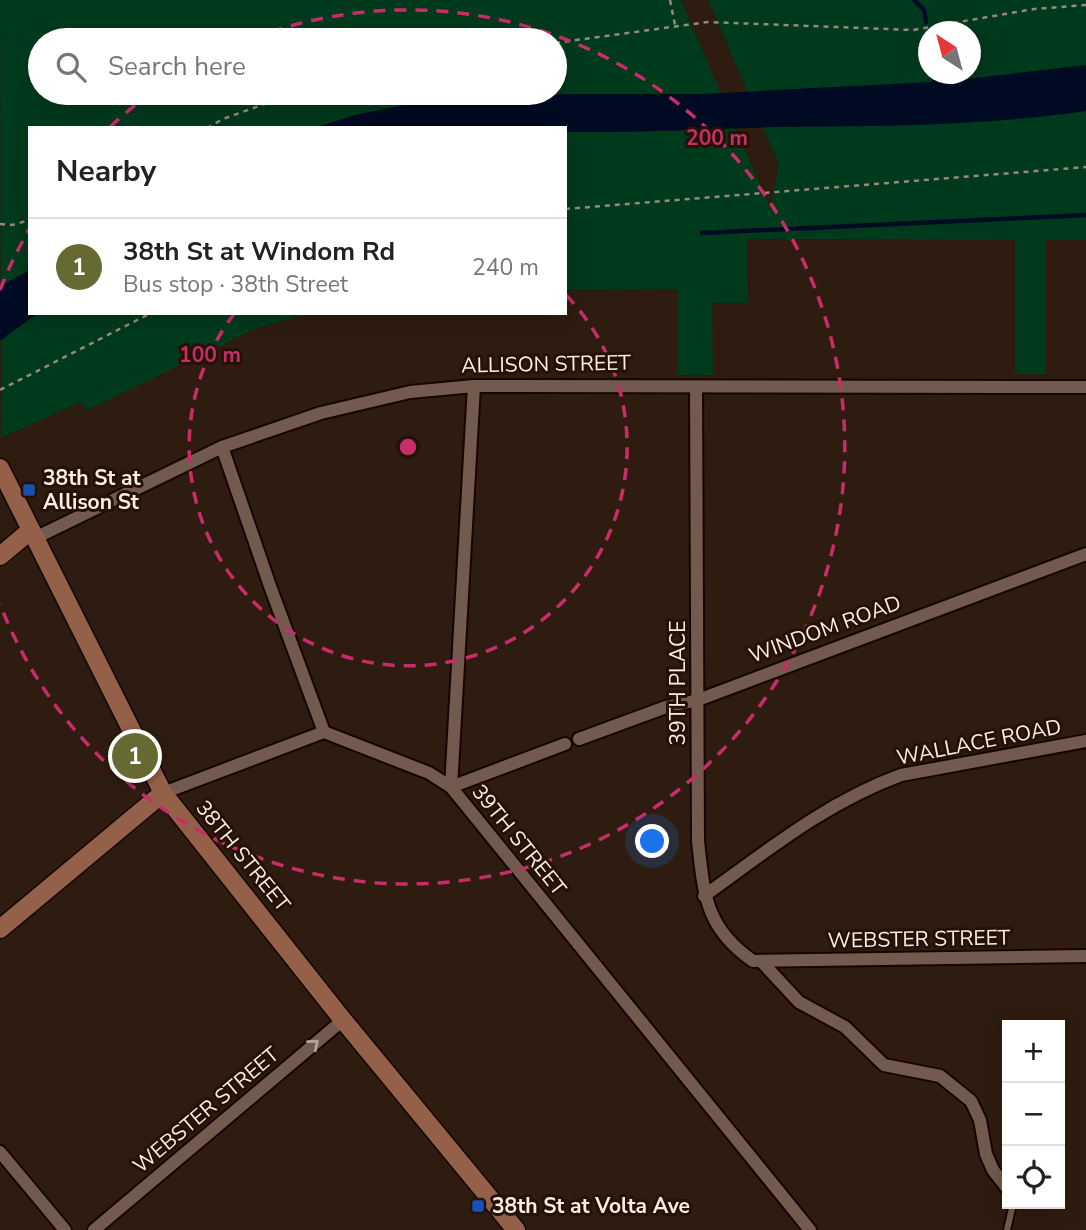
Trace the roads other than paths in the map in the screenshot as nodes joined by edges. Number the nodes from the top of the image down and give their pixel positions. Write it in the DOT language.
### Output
graph roads {
  1 [pos="474,386"];
  2 [pos="696,387"];
  3 [pos="1086,387"];
  4 [pos="222,447"];
  5 [pos="0,468"];
  6 [pos="33,534"];
  7 [pos="1086,554"];
  8 [pos="0,556"];
  9 [pos="698,701"];
  10 [pos="324,732"];
  11 [pos="579,739"];
  12 [pos="1086,741"];
  13 [pos="565,744"];
  14 [pos="451,787"];
  15 [pos="163,793"];
  16 [pos="704,896"];
  17 [pos="0,929"];
  18 [pos="1086,956"];
  19 [pos="757,961"];
  20 [pos="343,1020"];
  21 [pos="0,1152"];
  22 [pos="1002,1182"];
  23 [pos="1012,1209"];
  24 [pos="65,1230"];
  25 [pos="94,1230"];
  26 [pos="516,1230"];
  27 [pos="810,1230"];
  28 [pos="1007,1230"];
  1 -- 2 [label="street, ALLISON STREET"];
  1 -- 4 [label="street, ALLISON STREET"];
  1 -- 14 [label="street, 39TH STREET"];
  2 -- 3 [label="street, ALLISON STREET"];
  2 -- 9 [label="street, 39TH PLACE"];
  4 -- 6 [label="street, ALLISON STREET"];
  4 -- 10 [label="street"];
  5 -- 6 [label="main road, 38TH STREET"];
  6 -- 8 [label="main road, ALLISON STREET"];
  6 -- 15 [label="main road, 38TH STREET"];
  7 -- 9 [label="street, WINDOM ROAD"];
  9 -- 11 [label="street, WINDOM ROAD"];
  9 -- 16 [label="street, 39TH PLACE"];
  10 -- 14 [label="street"];
  10 -- 15 [label="street"];
  12 -- 16 [label="street, WALLACE ROAD"];
  13 -- 14 [label="street"];
  14 -- 27 [label="street, 39TH STREET"];
  15 -- 17 [label="main road"];
  15 -- 20 [label="main road, 38TH STREET"];
  16 -- 19 [label="street, 39TH PLACE"];
  18 -- 19 [label="street, WEBSTER STREET"];
  19 -- 22 [label="street, 39TH PLACE"];
  25 -- 20 [label="street, WEBSTER STREET, one-way"];
  20 -- 26 [label="main road, 38TH STREET"];
  21 -- 24 [label="street"];
  23 -- 28 [label="lane"];
}
